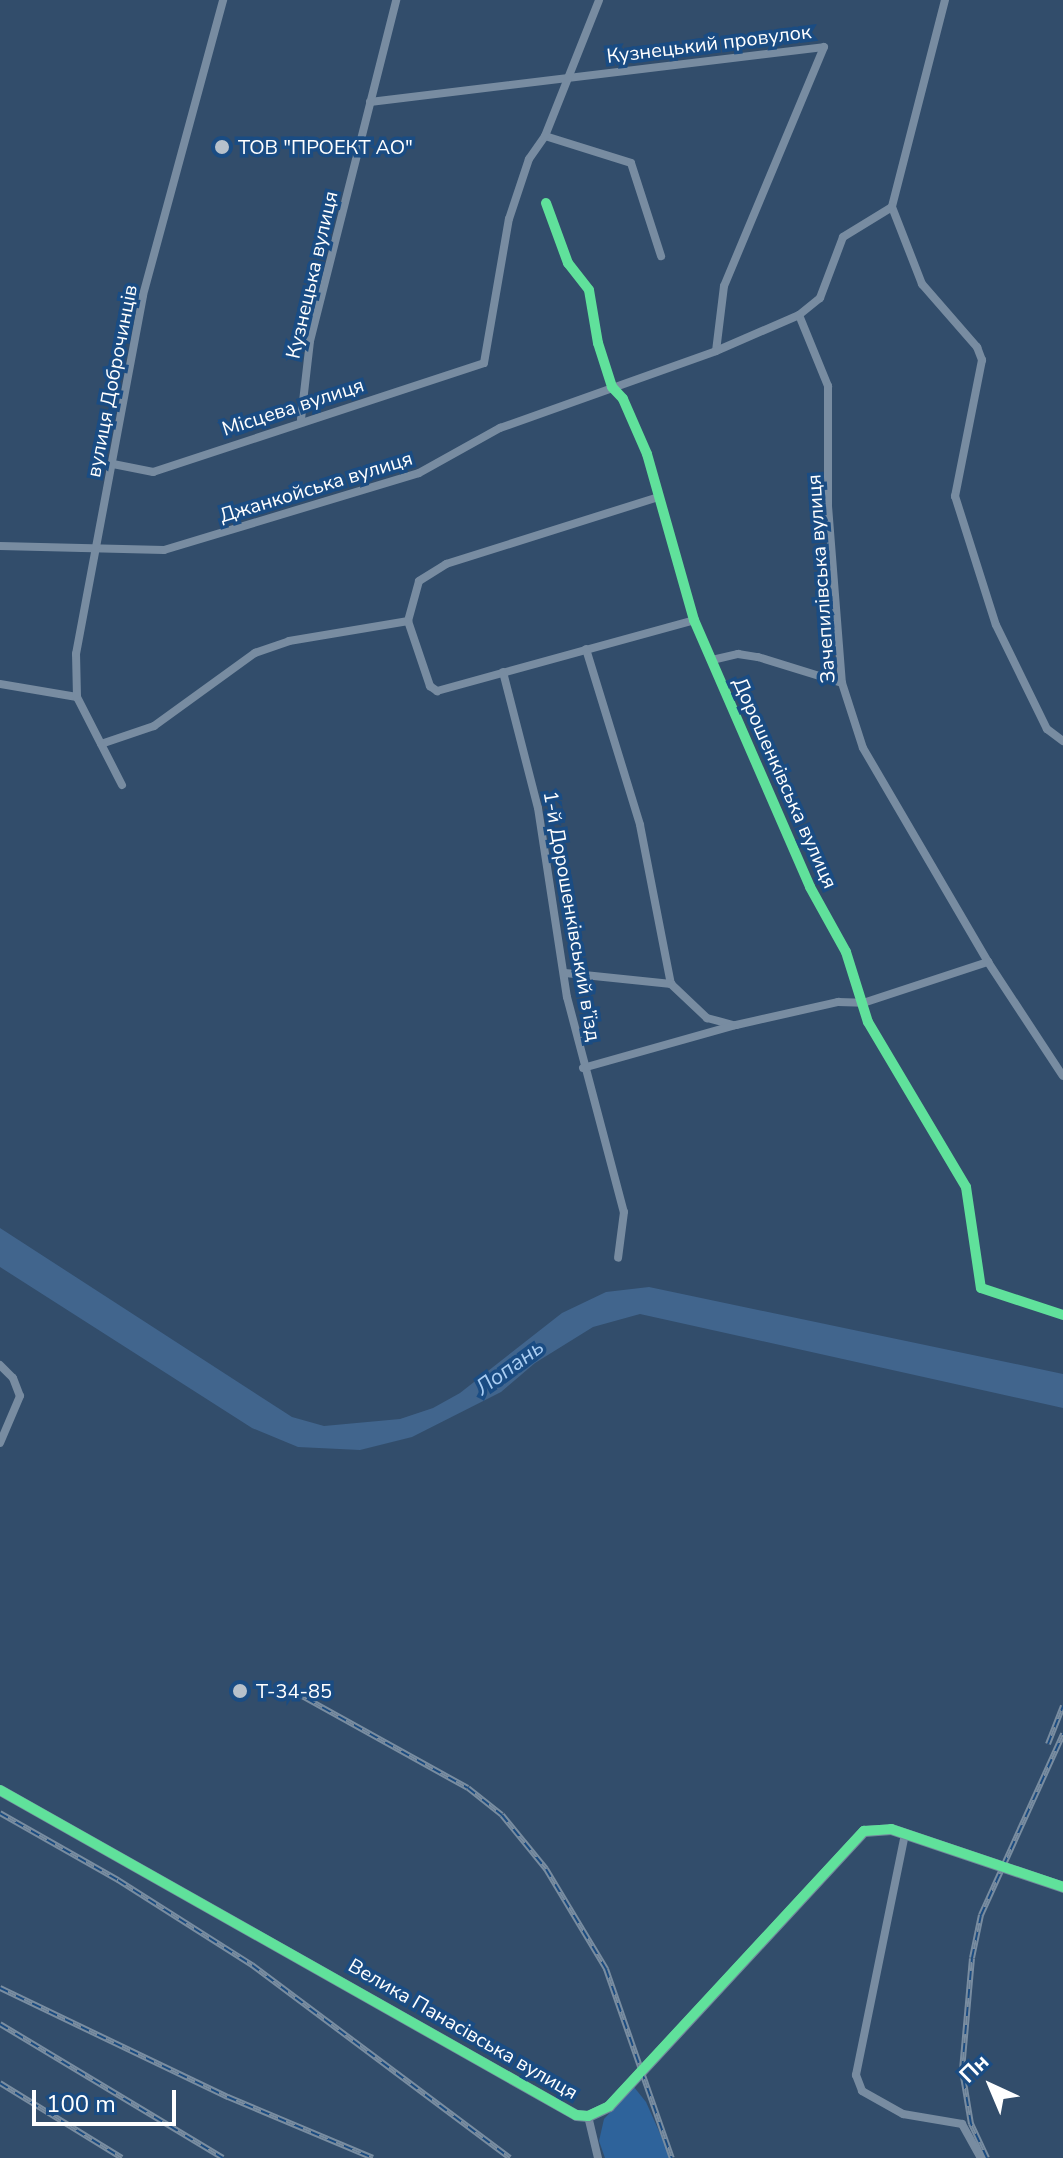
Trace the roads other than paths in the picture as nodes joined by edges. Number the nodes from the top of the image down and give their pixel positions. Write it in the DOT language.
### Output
graph roads {
  1 [pos="223,0"];
  2 [pos="396,0"];
  3 [pos="599,0"];
  4 [pos="945,0"];
  5 [pos="566,77"];
  6 [pos="370,102"];
  7 [pos="545,136"];
  8 [pos="546,203"];
  9 [pos="892,207"];
  10 [pos="661,256"];
  11 [pos="799,315"];
  12 [pos="716,351"];
  13 [pos="612,387"];
  14 [pos="301,419"];
  15 [pos="113,464"];
  16 [pos="658,497"];
  17 [pos="0,546"];
  18 [pos="97,549"];
  19 [pos="694,620"];
  20 [pos="408,621"];
  21 [pos="586,649"];
  22 [pos="712,660"];
  23 [pos="503,672"];
  24 [pos="842,683"];
  25 [pos="0,684"];
  26 [pos="77,697"];
  27 [pos="1063,741"];
  28 [pos="101,744"];
  29 [pos="122,785"];
  30 [pos="988,962"];
  31 [pos="565,973"];
  32 [pos="671,984"];
  33 [pos="863,1003"];
  34 [pos="736,1025"];
  35 [pos="583,1068"];
  36 [pos="1063,1076"];
  37 [pos="618,1258"];
  38 [pos="1063,1315"];
  39 [pos="0,1365"];
  40 [pos="0,1443"];
  41 [pos="0,1790"];
  42 [pos="905,1834"];
  43 [pos="1063,1887"];
  44 [pos="588,2116"];
  45 [pos="598,2158"];
  46 [pos="981,2158"];
  1 -- 15 [label="street, вулиця Доброчинців"];
  2 -- 6 [label="street, Кузнецька вулиця"];
  3 -- 5 [label="street"];
  4 -- 9 [label="street"];
  5 -- 6 [label="street, Кузнецький провулок"];
  5 -- 7 [label="street"];
  5 -- 12 [label="street, Кузнецький провулок"];
  6 -- 14 [label="street, Кузнецька вулиця"];
  7 -- 10 [label="street"];
  7 -- 14 [label="street, Місцева вулиця"];
  8 -- 13 [label="street, Дорошенківська вулиця"];
  9 -- 11 [label="street, Джанкойська вулиця"];
  9 -- 27 [label="street"];
  11 -- 12 [label="street, Джанкойська вулиця"];
  11 -- 24 [label="street, Зачепилівська вулиця"];
  12 -- 13 [label="street, Джанкойська вулиця"];
  13 -- 16 [label="street, Дорошенківська вулиця"];
  13 -- 18 [label="street, Джанкойська вулиця"];
  14 -- 15 [label="street, Місцева вулиця"];
  15 -- 18 [label="street, вулиця Доброчинців"];
  16 -- 19 [label="street, Дорошенківська вулиця"];
  16 -- 20 [label="street"];
  17 -- 18 [label="street, Джанкойська вулиця"];
  18 -- 26 [label="street, вулиця Доброчинців"];
  19 -- 21 [label="street"];
  19 -- 22 [label="street, Дорошенківська вулиця"];
  20 -- 23 [label="street"];
  20 -- 28 [label="street"];
  21 -- 23 [label="street"];
  21 -- 32 [label="street"];
  22 -- 24 [label="street"];
  22 -- 33 [label="street, Дорошенківська вулиця"];
  23 -- 31 [label="street, 1-й Дорошенківський в’їзд"];
  24 -- 30 [label="street, Зачепилівська вулиця"];
  25 -- 26 [label="street"];
  26 -- 28 [label="street"];
  28 -- 29 [label="street"];
  30 -- 33 [label="street"];
  30 -- 36 [label="street, Зачепилівська вулиця"];
  31 -- 32 [label="street"];
  31 -- 35 [label="street, 1-й Дорошенківський в’їзд"];
  32 -- 34 [label="street"];
  33 -- 34 [label="street"];
  33 -- 38 [label="street, Дорошенківська вулиця"];
  34 -- 35 [label="street"];
  35 -- 37 [label="street, 1-й Дорошенківський в’їзд"];
  39 -- 40 [label="street"];
  41 -- 44 [label="street, Велика Панасівська вулиця"];
  42 -- 43 [label="street, Велика Панасівська вулиця"];
  42 -- 44 [label="street, Велика Панасівська вулиця"];
  42 -- 46 [label="street"];
  44 -- 45 [label="street"];
}
